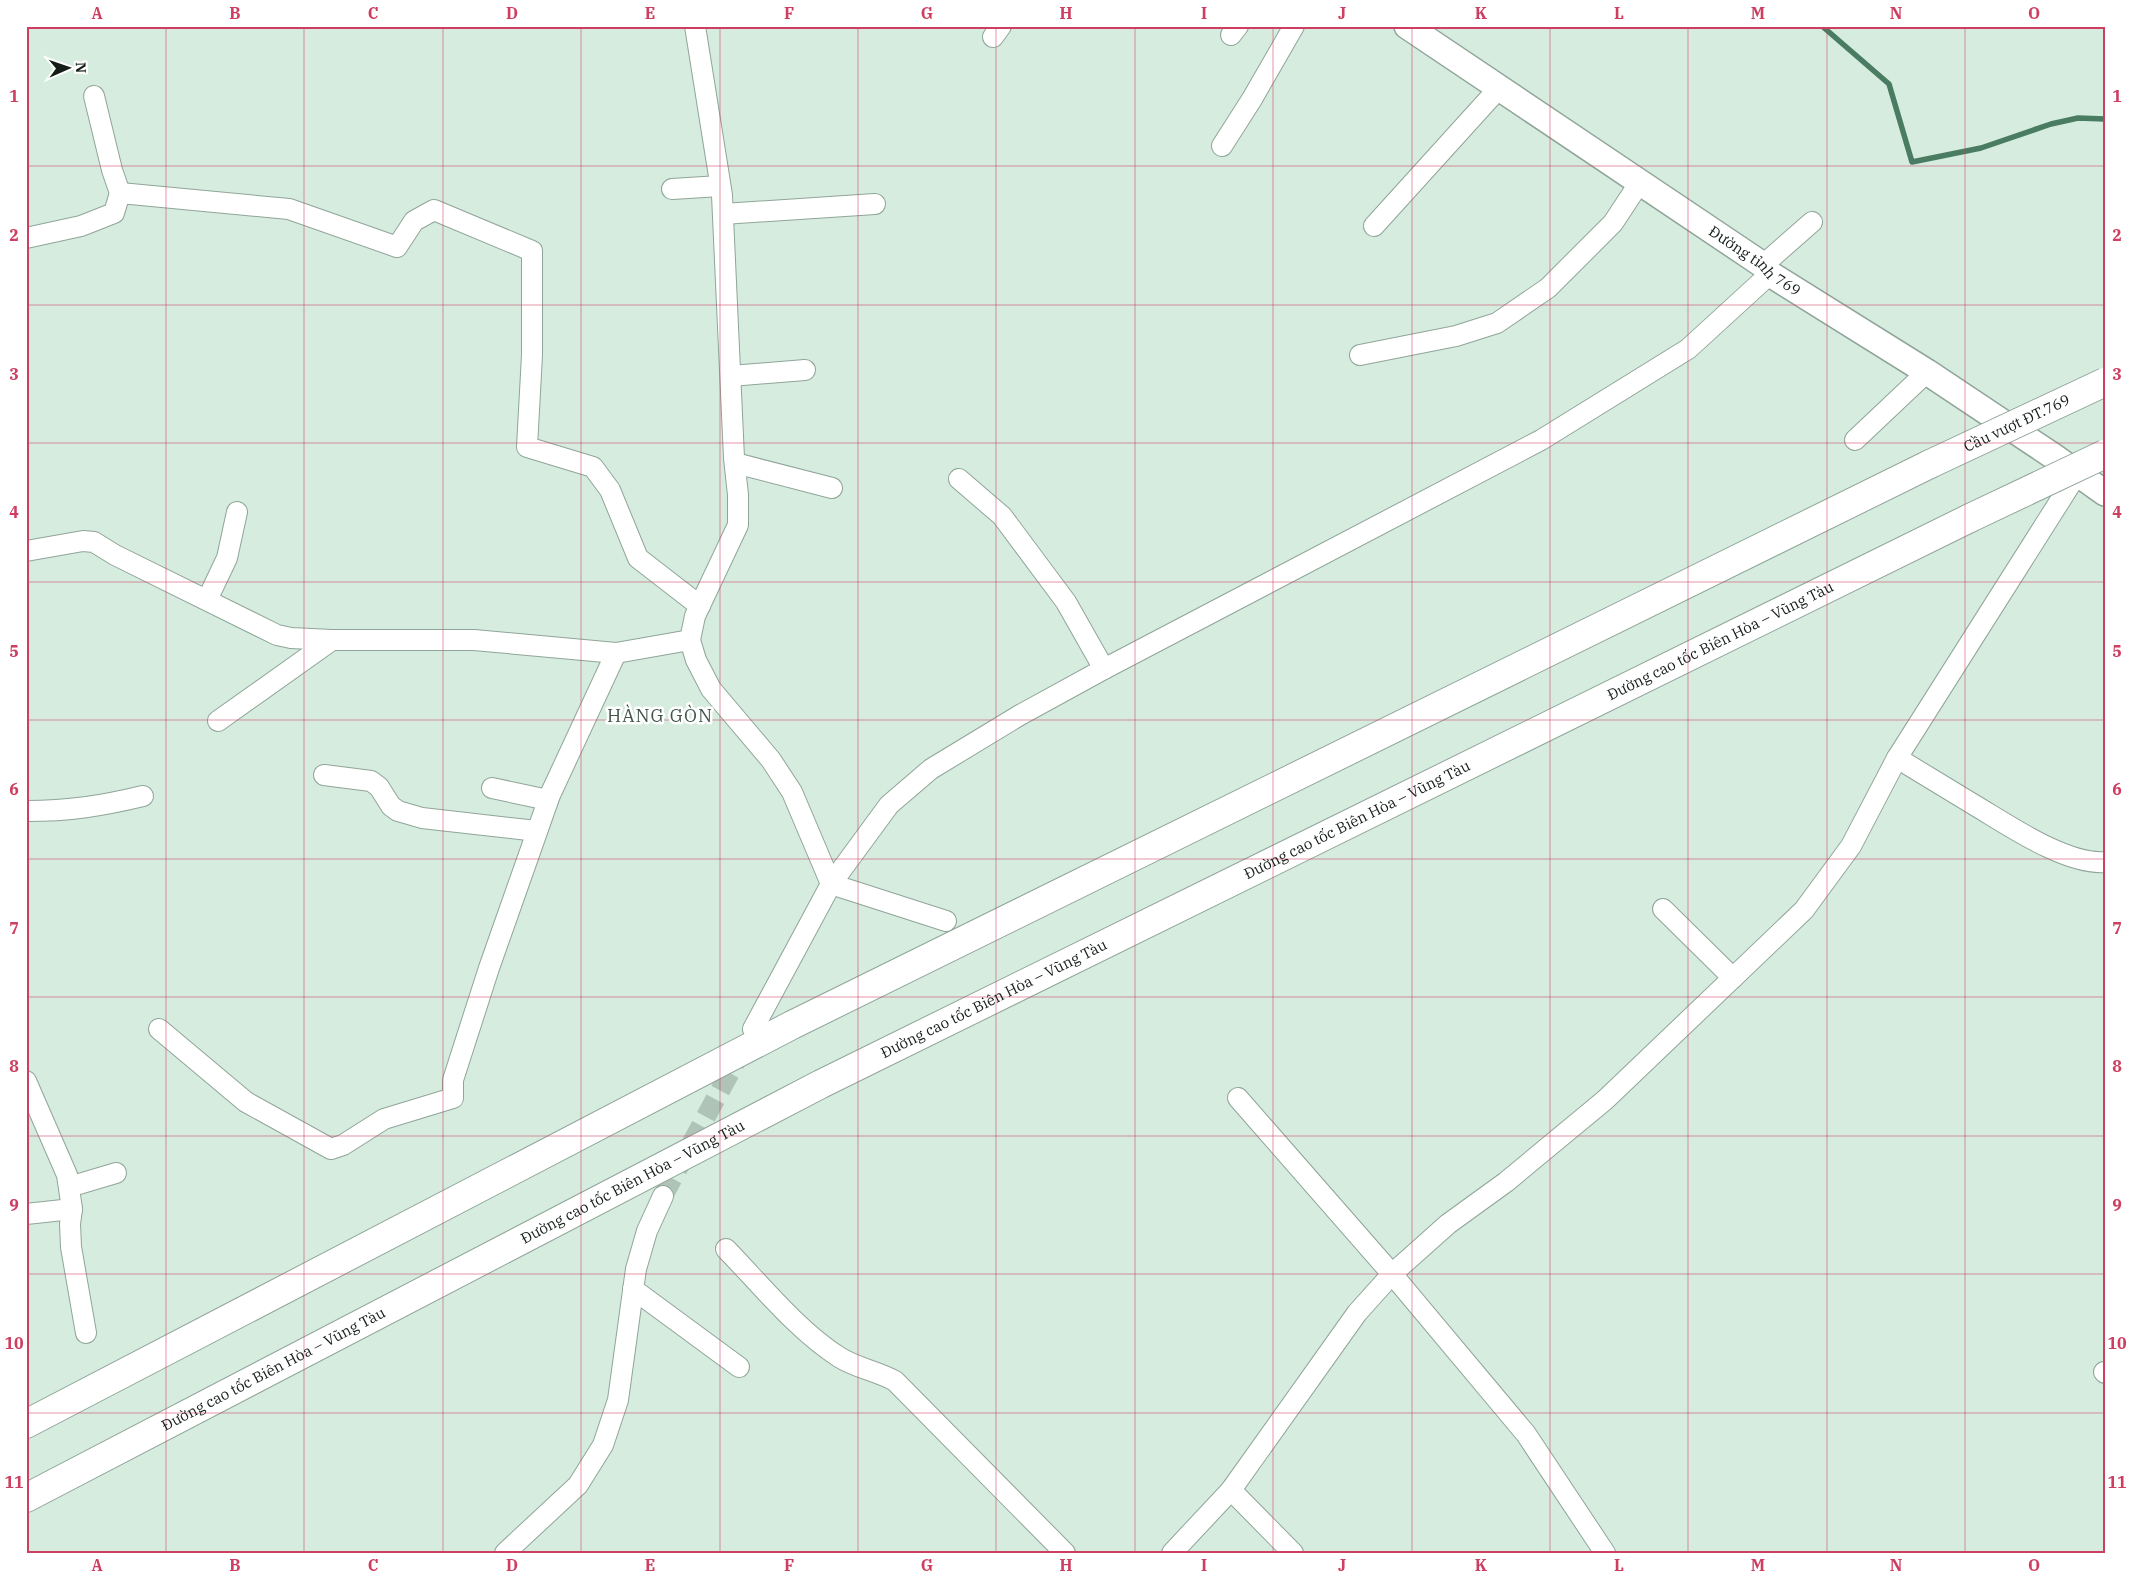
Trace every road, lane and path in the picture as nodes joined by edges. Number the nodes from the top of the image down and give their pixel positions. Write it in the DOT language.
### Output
graph roads {
  1 [pos="695,26"];
  2 [pos="1294,26"];
  3 [pos="1407,26"];
  4 [pos="1499,88"];
  5 [pos="94,96"];
  6 [pos="1222,146"];
  7 [pos="1640,182"];
  8 [pos="720,186"];
  9 [pos="672,189"];
  10 [pos="120,193"];
  11 [pos="875,204"];
  12 [pos="723,214"];
  13 [pos="1812,222"];
  14 [pos="1374,226"];
  15 [pos="26,238"];
  16 [pos="1767,269"];
  17 [pos="1360,355"];
  18 [pos="804,370"];
  19 [pos="1927,372"];
  20 [pos="731,376"];
  21 [pos="2105,382"];
  22 [pos="1856,440"];
  23 [pos="2105,454"];
  24 [pos="735,463"];
  25 [pos="2077,474"];
  26 [pos="959,480"];
  27 [pos="832,488"];
  28 [pos="2105,493"];
  29 [pos="237,512"];
  30 [pos="26,551"];
  31 [pos="208,600"];
  32 [pos="700,606"];
  33 [pos="332,640"];
  34 [pos="690,640"];
  35 [pos="616,653"];
  36 [pos="1104,669"];
  37 [pos="218,721"];
  38 [pos="1897,758"];
  39 [pos="324,775"];
  40 [pos="492,788"];
  41 [pos="143,796"];
  42 [pos="548,800"];
  43 [pos="26,811"];
  44 [pos="537,831"];
  45 [pos="2105,862"];
  46 [pos="831,884"];
  47 [pos="1663,908"];
  48 [pos="946,921"];
  49 [pos="1733,978"];
  50 [pos="753,1028"];
  51 [pos="159,1029"];
  52 [pos="26,1082"];
  53 [pos="1238,1098"];
  54 [pos="116,1173"];
  55 [pos="69,1187"];
  56 [pos="663,1196"];
  57 [pos="68,1209"];
  58 [pos="26,1214"];
  59 [pos="726,1249"];
  60 [pos="1392,1274"];
  61 [pos="633,1289"];
  62 [pos="86,1333"];
  63 [pos="739,1367"];
  64 [pos="26,1424"];
  65 [pos="1231,1490"];
  66 [pos="26,1498"];
  67 [pos="505,1553"];
  68 [pos="1065,1553"];
  69 [pos="1172,1553"];
  70 [pos="1294,1553"];
  71 [pos="1605,1553"];
  1 -- 8 [label="street"];
  2 -- 6 [label="street"];
  3 -- 4 [label="main road, Đường tỉnh 769"];
  4 -- 7 [label="main road, Đường tỉnh 769"];
  4 -- 14 [label="street"];
  5 -- 10 [label="street"];
  7 -- 16 [label="main road, Đường tỉnh 769"];
  7 -- 17 [label="street"];
  8 -- 9 [label="street"];
  8 -- 12 [label="street"];
  10 -- 15 [label="street"];
  10 -- 32 [label="street"];
  11 -- 12 [label="street"];
  12 -- 20 [label="street"];
  13 -- 16 [label="street"];
  16 -- 19 [label="main road, Đường tỉnh 769"];
  16 -- 36 [label="street"];
  18 -- 20 [label="street"];
  19 -- 22 [label="street"];
  19 -- 25 [label="main road, Đường tỉnh 769"];
  20 -- 24 [label="street"];
  21 -- 64 [label="highway, Cầu vượt ĐT.769, bridge"];
  23 -- 66 [label="highway, Đường cao tốc Biên Hòa – Vũng Tàu, bridge"];
  24 -- 27 [label="street"];
  24 -- 32 [label="street"];
  25 -- 28 [label="main road, Đường tỉnh 769"];
  25 -- 38 [label="street"];
  26 -- 36 [label="street"];
  29 -- 31 [label="street"];
  30 -- 31 [label="street"];
  31 -- 33 [label="street"];
  32 -- 34 [label="street"];
  33 -- 35 [label="street"];
  33 -- 37 [label="street"];
  34 -- 35 [label="street"];
  34 -- 46 [label="street"];
  35 -- 42 [label="street"];
  36 -- 46 [label="street"];
  38 -- 45 [label="street"];
  38 -- 49 [label="street"];
  39 -- 44 [label="street"];
  40 -- 42 [label="street"];
  41 -- 43 [label="street"];
  42 -- 44 [label="street"];
  44 -- 51 [label="street"];
  46 -- 48 [label="street"];
  46 -- 50 [label="street"];
  47 -- 49 [label="street"];
  49 -- 60 [label="street"];
  52 -- 55 [label="street"];
  53 -- 60 [label="street"];
  54 -- 55 [label="street"];
  55 -- 57 [label="street"];
  56 -- 61 [label="street"];
  57 -- 58 [label="street"];
  57 -- 62 [label="street"];
  59 -- 68 [label="street"];
  60 -- 65 [label="street"];
  60 -- 71 [label="street"];
  61 -- 63 [label="street"];
  61 -- 67 [label="street"];
  65 -- 69 [label="street"];
  65 -- 70 [label="street"];
}
